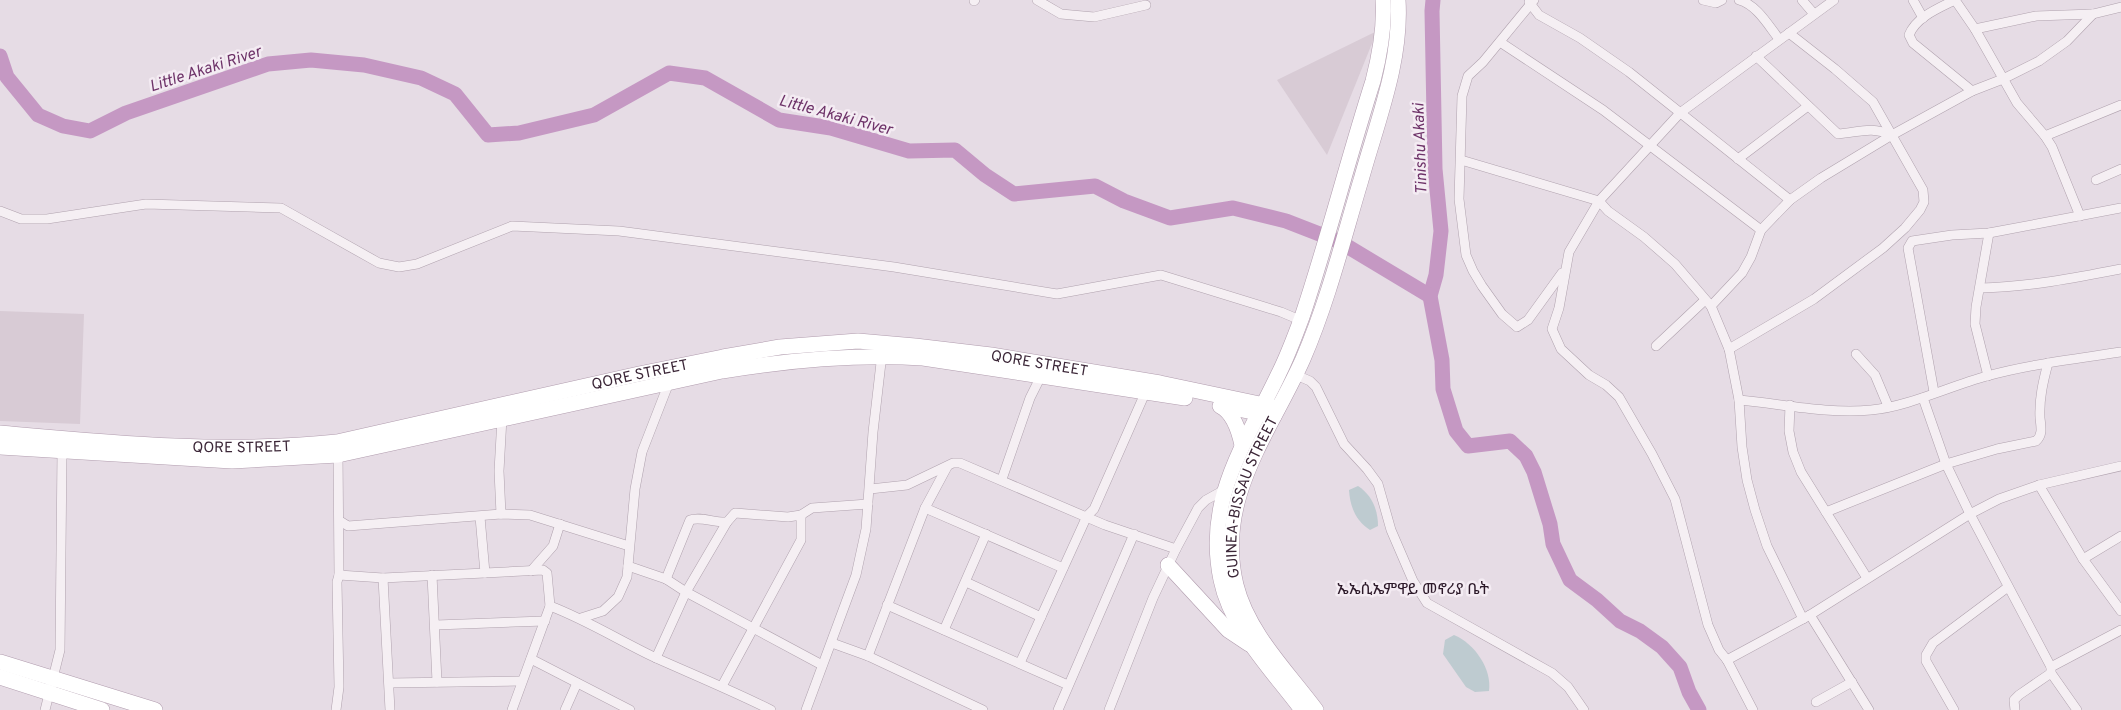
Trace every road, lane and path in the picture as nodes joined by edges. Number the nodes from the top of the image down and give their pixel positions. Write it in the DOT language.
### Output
graph roads {
  1 [pos="1037,0"];
  2 [pos="1383,0"];
  3 [pos="1398,0"];
  4 [pos="1703,0"];
  5 [pos="1722,0"];
  6 [pos="1739,0"];
  7 [pos="1802,0"];
  8 [pos="1834,0"];
  9 [pos="1913,0"];
  10 [pos="1954,0"];
  11 [pos="1531,1"];
  12 [pos="1146,5"];
  13 [pos="2121,7"];
  14 [pos="1814,14"];
  15 [pos="2093,14"];
  16 [pos="1923,18"];
  17 [pos="1975,29"];
  18 [pos="1789,33"];
  19 [pos="1779,40"];
  20 [pos="1500,42"];
  21 [pos="1756,56"];
  22 [pos="2003,79"];
  23 [pos="1972,91"];
  24 [pos="2121,105"];
  25 [pos="1808,106"];
  26 [pos="1680,113"];
  27 [pos="1892,135"];
  28 [pos="2046,136"];
  29 [pos="1650,146"];
  30 [pos="1738,159"];
  31 [pos="1461,160"];
  32 [pos="2121,169"];
  33 [pos="2096,180"];
  34 [pos="1790,200"];
  35 [pos="1598,201"];
  36 [pos="2121,208"];
  37 [pos="0,211"];
  38 [pos="2080,216"];
  39 [pos="1761,230"];
  40 [pos="1989,233"];
  41 [pos="1565,268"];
  42 [pos="2121,269"];
  43 [pos="1980,288"];
  44 [pos="1708,303"];
  45 [pos="1300,320"];
  46 [pos="1656,346"];
  47 [pos="1729,349"];
  48 [pos="883,350"];
  49 [pos="2121,352"];
  50 [pos="1856,354"];
  51 [pos="2048,363"];
  52 [pos="670,375"];
  53 [pos="1296,375"];
  54 [pos="1041,376"];
  55 [pos="1988,376"];
  56 [pos="1273,385"];
  57 [pos="1146,391"];
  58 [pos="1934,392"];
  59 [pos="1923,398"];
  60 [pos="1234,399"];
  61 [pos="1739,400"];
  62 [pos="1216,404"];
  63 [pos="1790,405"];
  64 [pos="1888,406"];
  65 [pos="1261,409"];
  66 [pos="1276,412"];
  67 [pos="502,418"];
  68 [pos="0,433"];
  69 [pos="1242,445"];
  70 [pos="0,447"];
  71 [pos="338,448"];
  72 [pos="62,452"];
  73 [pos="1946,464"];
  74 [pos="2121,466"];
  75 [pos="947,467"];
  76 [pos="1002,479"];
  77 [pos="2039,485"];
  78 [pos="870,489"];
  79 [pos="1224,490"];
  80 [pos="868,504"];
  81 [pos="925,508"];
  82 [pos="1826,512"];
  83 [pos="501,514"];
  84 [pos="1970,514"];
  85 [pos="801,515"];
  86 [pos="1087,516"];
  87 [pos="480,517"];
  88 [pos="340,521"];
  89 [pos="727,522"];
  90 [pos="560,524"];
  91 [pos="986,534"];
  92 [pos="1134,534"];
  93 [pos="2121,536"];
  94 [pos="629,546"];
  95 [pos="1176,549"];
  96 [pos="2083,559"];
  97 [pos="628,566"];
  98 [pos="1168,566"];
  99 [pos="1063,568"];
  100 [pos="531,571"];
  101 [pos="485,573"];
  102 [pos="339,575"];
  103 [pos="432,575"];
  104 [pos="384,578"];
  105 [pos="1868,578"];
  106 [pos="666,579"];
  107 [pos="966,582"];
  108 [pos="2008,587"];
  109 [pos="686,592"];
  110 [pos="887,605"];
  111 [pos="550,606"];
  112 [pos="2121,611"];
  113 [pos="1041,617"];
  114 [pos="1806,617"];
  115 [pos="581,618"];
  116 [pos="545,622"];
  117 [pos="436,625"];
  118 [pos="753,628"];
  119 [pos="944,630"];
  120 [pos="2121,630"];
  121 [pos="832,643"];
  122 [pos="1252,646"];
  123 [pos="868,656"];
  124 [pos="656,658"];
  125 [pos="531,659"];
  126 [pos="1727,660"];
  127 [pos="0,662"];
  128 [pos="1020,663"];
  129 [pos="822,665"];
  130 [pos="2051,670"];
  131 [pos="0,676"];
  132 [pos="522,681"];
  133 [pos="437,682"];
  134 [pos="1852,682"];
  135 [pos="389,683"];
  136 [pos="577,683"];
  137 [pos="1068,685"];
  138 [pos="51,686"];
  139 [pos="722,686"];
  140 [pos="1816,702"];
  141 [pos="625,709"];
  142 [pos="45,710"];
  143 [pos="102,710"];
  144 [pos="155,710"];
  145 [pos="336,710"];
  146 [pos="390,710"];
  147 [pos="512,710"];
  148 [pos="565,710"];
  149 [pos="771,710"];
  150 [pos="806,710"];
  151 [pos="983,710"];
  152 [pos="1058,710"];
  153 [pos="1109,710"];
  154 [pos="1302,710"];
  155 [pos="1316,710"];
  156 [pos="1584,710"];
  157 [pos="1753,710"];
  158 [pos="1869,710"];
  159 [pos="1954,710"];
  160 [pos="2016,710"];
  161 [pos="2077,710"];
  1 -- 12 [label="street"];
  2 -- 45 [label="main road"];
  3 -- 53 [label="main road, GUINEA-BISSAU STREET"];
  4 -- 5 [label="street"];
  6 -- 19 [label="street"];
  7 -- 14 [label="street"];
  8 -- 14 [label="street"];
  9 -- 16 [label="street"];
  10 -- 16 [label="street"];
  10 -- 17 [label="street"];
  11 -- 20 [label="street"];
  11 -- 26 [label="street"];
  13 -- 15 [label="street"];
  14 -- 18 [label="street"];
  15 -- 17 [label="street"];
  15 -- 22 [label="street"];
  16 -- 23 [label="street"];
  17 -- 22 [label="street"];
  18 -- 19 [label="street"];
  18 -- 27 [label="street"];
  19 -- 21 [label="street"];
  20 -- 29 [label="street"];
  20 -- 31 [label="street"];
  21 -- 25 [label="street"];
  21 -- 26 [label="street"];
  22 -- 23 [label="street"];
  22 -- 28 [label="street"];
  23 -- 27 [label="street"];
  24 -- 28 [label="street"];
  25 -- 27 [label="street"];
  25 -- 30 [label="street"];
  26 -- 29 [label="street"];
  26 -- 30 [label="street"];
  27 -- 34 [label="street"];
  27 -- 47 [label="street"];
  28 -- 38 [label="street"];
  29 -- 35 [label="street"];
  29 -- 39 [label="street"];
  30 -- 34 [label="street"];
  31 -- 35 [label="street"];
  31 -- 41 [label="street"];
  32 -- 33 [label="street"];
  34 -- 39 [label="street"];
  35 -- 41 [label="street"];
  35 -- 44 [label="street"];
  36 -- 38 [label="street"];
  37 -- 45 [label="street"];
  38 -- 40 [label="street"];
  39 -- 44 [label="street"];
  40 -- 43 [label="street"];
  40 -- 58 [label="street"];
  41 -- 126 [label="street"];
  42 -- 43 [label="street"];
  43 -- 55 [label="street"];
  44 -- 46 [label="street"];
  44 -- 47 [label="street"];
  45 -- 56 [label="main road"];
  47 -- 61 [label="street"];
  48 -- 52 [label="main road, QORE STREET"];
  48 -- 54 [label="main road, QORE STREET"];
  48 -- 60 [label="main road, QORE STREET"];
  48 -- 78 [label="street"];
  49 -- 51 [label="street"];
  50 -- 64 [label="street"];
  51 -- 55 [label="street"];
  51 -- 73 [label="street"];
  52 -- 67 [label="main road, QORE STREET"];
  52 -- 71 [label="main road, QORE STREET"];
  52 -- 94 [label="street"];
  53 -- 66 [label="main road, GUINEA-BISSAU STREET"];
  53 -- 156 [label="street"];
  54 -- 57 [label="main road, QORE STREET"];
  54 -- 76 [label="street"];
  55 -- 58 [label="street"];
  56 -- 60 [label="main road"];
  56 -- 65 [label="main road"];
  57 -- 62 [label="main road, QORE STREET"];
  57 -- 86 [label="street"];
  58 -- 59 [label="street"];
  59 -- 64 [label="street"];
  59 -- 73 [label="street"];
  60 -- 65 [label="main road, QORE STREET"];
  61 -- 63 [label="street"];
  61 -- 114 [label="street"];
  62 -- 65 [label="main road, QORE STREET"];
  62 -- 69 [label="main road"];
  63 -- 64 [label="street"];
  63 -- 82 [label="street"];
  65 -- 66 [label="main road, QORE STREET"];
  65 -- 69 [label="main road"];
  66 -- 155 [label="main road, GUINEA-BISSAU STREET"];
  67 -- 71 [label="main road, QORE STREET"];
  67 -- 83 [label="street"];
  68 -- 71 [label="main road, QORE STREET"];
  69 -- 79 [label="main road"];
  70 -- 72 [label="main road, QORE STREET"];
  71 -- 72 [label="main road, QORE STREET"];
  71 -- 88 [label="street"];
  72 -- 138 [label="street"];
  73 -- 82 [label="street"];
  73 -- 84 [label="street"];
  74 -- 77 [label="street"];
  75 -- 76 [label="street"];
  75 -- 78 [label="street"];
  75 -- 81 [label="street"];
  76 -- 86 [label="street"];
  77 -- 84 [label="street"];
  77 -- 96 [label="street"];
  78 -- 80 [label="street"];
  79 -- 95 [label="street"];
  79 -- 122 [label="main road"];
  80 -- 85 [label="street"];
  80 -- 121 [label="street"];
  81 -- 91 [label="street"];
  81 -- 110 [label="street"];
  82 -- 105 [label="street"];
  83 -- 87 [label="street"];
  83 -- 90 [label="street"];
  84 -- 105 [label="street"];
  84 -- 108 [label="street"];
  85 -- 89 [label="street"];
  85 -- 118 [label="street"];
  86 -- 92 [label="street"];
  86 -- 99 [label="street"];
  87 -- 88 [label="street"];
  87 -- 101 [label="street"];
  88 -- 102 [label="street"];
  89 -- 106 [label="street"];
  89 -- 109 [label="street"];
  90 -- 94 [label="street"];
  90 -- 100 [label="street"];
  91 -- 99 [label="street"];
  91 -- 107 [label="street"];
  92 -- 95 [label="street"];
  92 -- 137 [label="street"];
  93 -- 96 [label="street"];
  94 -- 97 [label="street"];
  95 -- 98 [label="street"];
  96 -- 112 [label="street"];
  97 -- 106 [label="street"];
  97 -- 115 [label="street"];
  98 -- 122 [label="main road"];
  98 -- 153 [label="street"];
  99 -- 113 [label="street"];
  100 -- 101 [label="street"];
  100 -- 111 [label="street"];
  101 -- 103 [label="street"];
  102 -- 104 [label="street"];
  102 -- 145 [label="street"];
  103 -- 104 [label="street"];
  103 -- 117 [label="street"];
  104 -- 135 [label="street"];
  105 -- 114 [label="street"];
  106 -- 109 [label="street"];
  107 -- 113 [label="street"];
  107 -- 119 [label="street"];
  108 -- 130 [label="street"];
  108 -- 159 [label="street"];
  109 -- 118 [label="street"];
  109 -- 124 [label="street"];
  110 -- 119 [label="street"];
  110 -- 123 [label="street"];
  111 -- 115 [label="street"];
  111 -- 116 [label="street"];
  113 -- 128 [label="street"];
  114 -- 126 [label="street"];
  114 -- 134 [label="street"];
  115 -- 124 [label="street"];
  116 -- 117 [label="street"];
  116 -- 125 [label="street"];
  117 -- 133 [label="street"];
  118 -- 129 [label="street"];
  118 -- 139 [label="street"];
  119 -- 128 [label="street"];
  120 -- 130 [label="street"];
  121 -- 123 [label="street"];
  121 -- 129 [label="street"];
  122 -- 154 [label="main road"];
  123 -- 151 [label="street"];
  124 -- 139 [label="street"];
  125 -- 132 [label="street"];
  125 -- 136 [label="street"];
  126 -- 157 [label="street"];
  127 -- 138 [label="main road"];
  128 -- 137 [label="street"];
  129 -- 150 [label="street"];
  130 -- 160 [label="street"];
  130 -- 161 [label="street"];
  131 -- 138 [label="main road"];
  132 -- 133 [label="street"];
  132 -- 147 [label="street"];
  133 -- 135 [label="street"];
  134 -- 140 [label="street"];
  134 -- 158 [label="street"];
  135 -- 146 [label="street"];
  136 -- 141 [label="street"];
  136 -- 148 [label="street"];
  137 -- 152 [label="street"];
  138 -- 142 [label="street"];
  138 -- 143 [label="main road"];
  138 -- 144 [label="main road"];
  139 -- 149 [label="street"];
}
